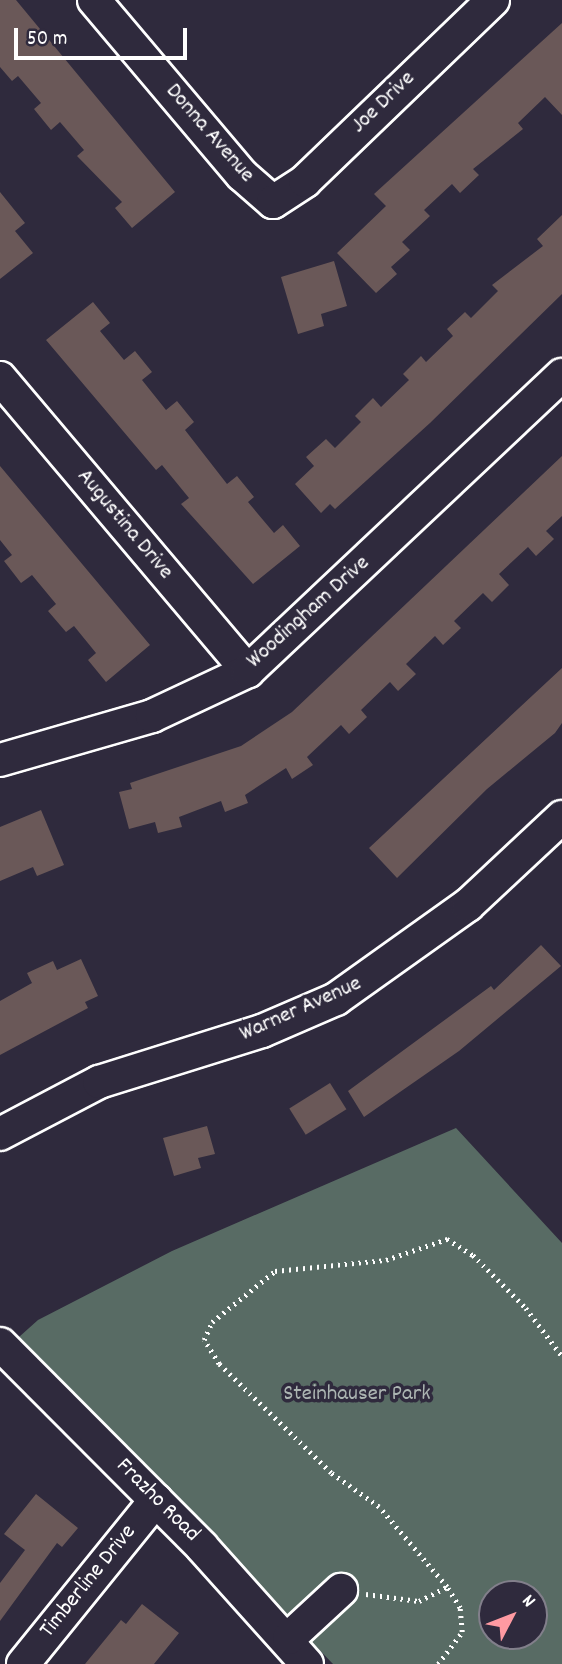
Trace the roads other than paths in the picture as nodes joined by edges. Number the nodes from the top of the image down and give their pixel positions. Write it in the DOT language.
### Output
graph roads {
  1 [pos="94,0"];
  2 [pos="493,0"];
  3 [pos="273,202"];
  4 [pos="562,375"];
  5 [pos="0,378"];
  6 [pos="248,671"];
  7 [pos="0,760"];
  8 [pos="562,817"];
  9 [pos="0,1134"];
  10 [pos="0,1344"];
  11 [pos="156,1500"];
  12 [pos="341,1590"];
  13 [pos="289,1638"];
  14 [pos="23,1664"];
  15 [pos="307,1664"];
  1 -- 3 [label="street, Donna Avenue"];
  2 -- 3 [label="street, Joe Drive"];
  4 -- 6 [label="street, Woodingham Drive"];
  5 -- 6 [label="street, Augustina Drive"];
  6 -- 7 [label="street, Woodingham Drive"];
  8 -- 9 [label="street, Warner Avenue"];
  10 -- 11 [label="street, Frazho Road"];
  11 -- 13 [label="street, Frazho Road"];
  11 -- 14 [label="street, Timberline Drive"];
  12 -- 13 [label="street"];
  13 -- 15 [label="street, Frazho Road"];
}
